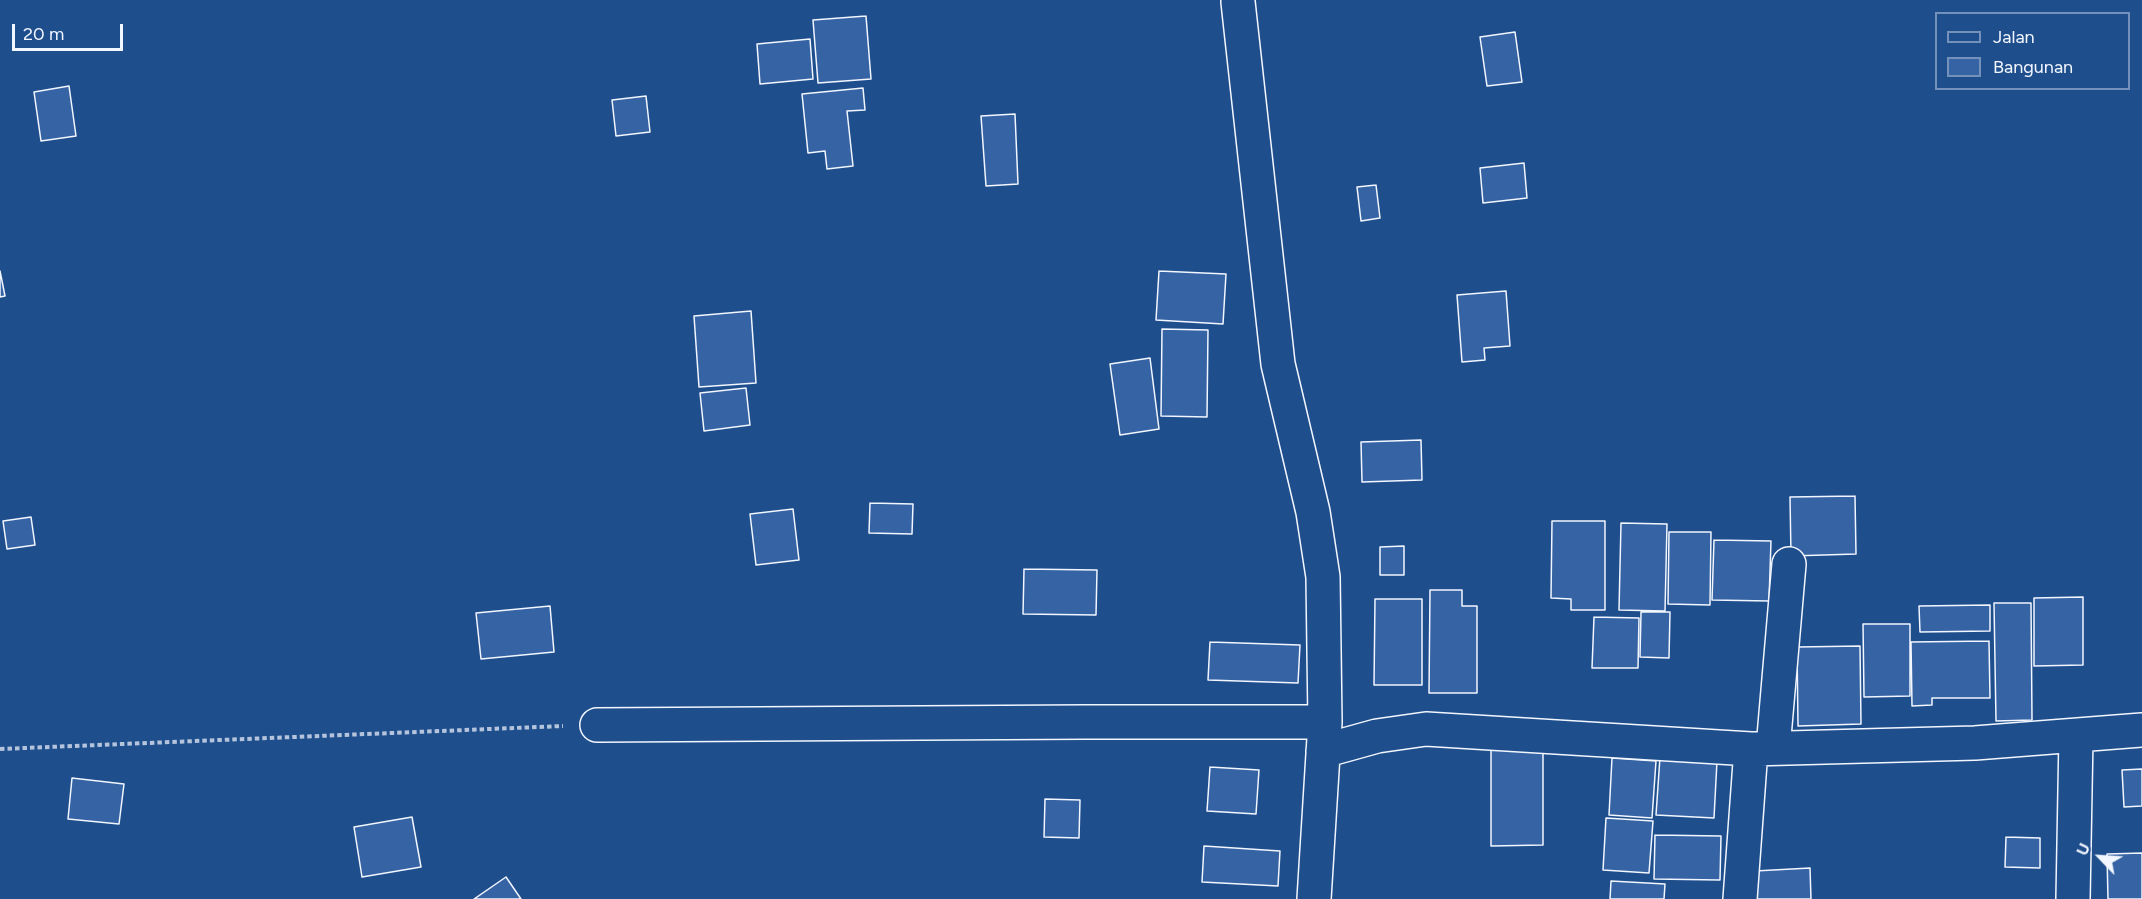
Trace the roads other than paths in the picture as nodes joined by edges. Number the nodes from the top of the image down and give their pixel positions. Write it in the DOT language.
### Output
graph roads {
  1 [pos="1238,2"];
  2 [pos="1789,564"];
  3 [pos="597,725"];
  4 [pos="2142,730"];
  5 [pos="2076,736"];
  6 [pos="1324,737"];
  7 [pos="1762,748"];
  8 [pos="1314,899"];
  9 [pos="1740,899"];
  10 [pos="2073,899"];
  1 -- 6 [label="street"];
  2 -- 7 [label="street"];
  3 -- 6 [label="street"];
  4 -- 5 [label="street"];
  5 -- 7 [label="street"];
  5 -- 10 [label="street"];
  6 -- 7 [label="street"];
  6 -- 8 [label="street"];
  7 -- 9 [label="street"];
}
